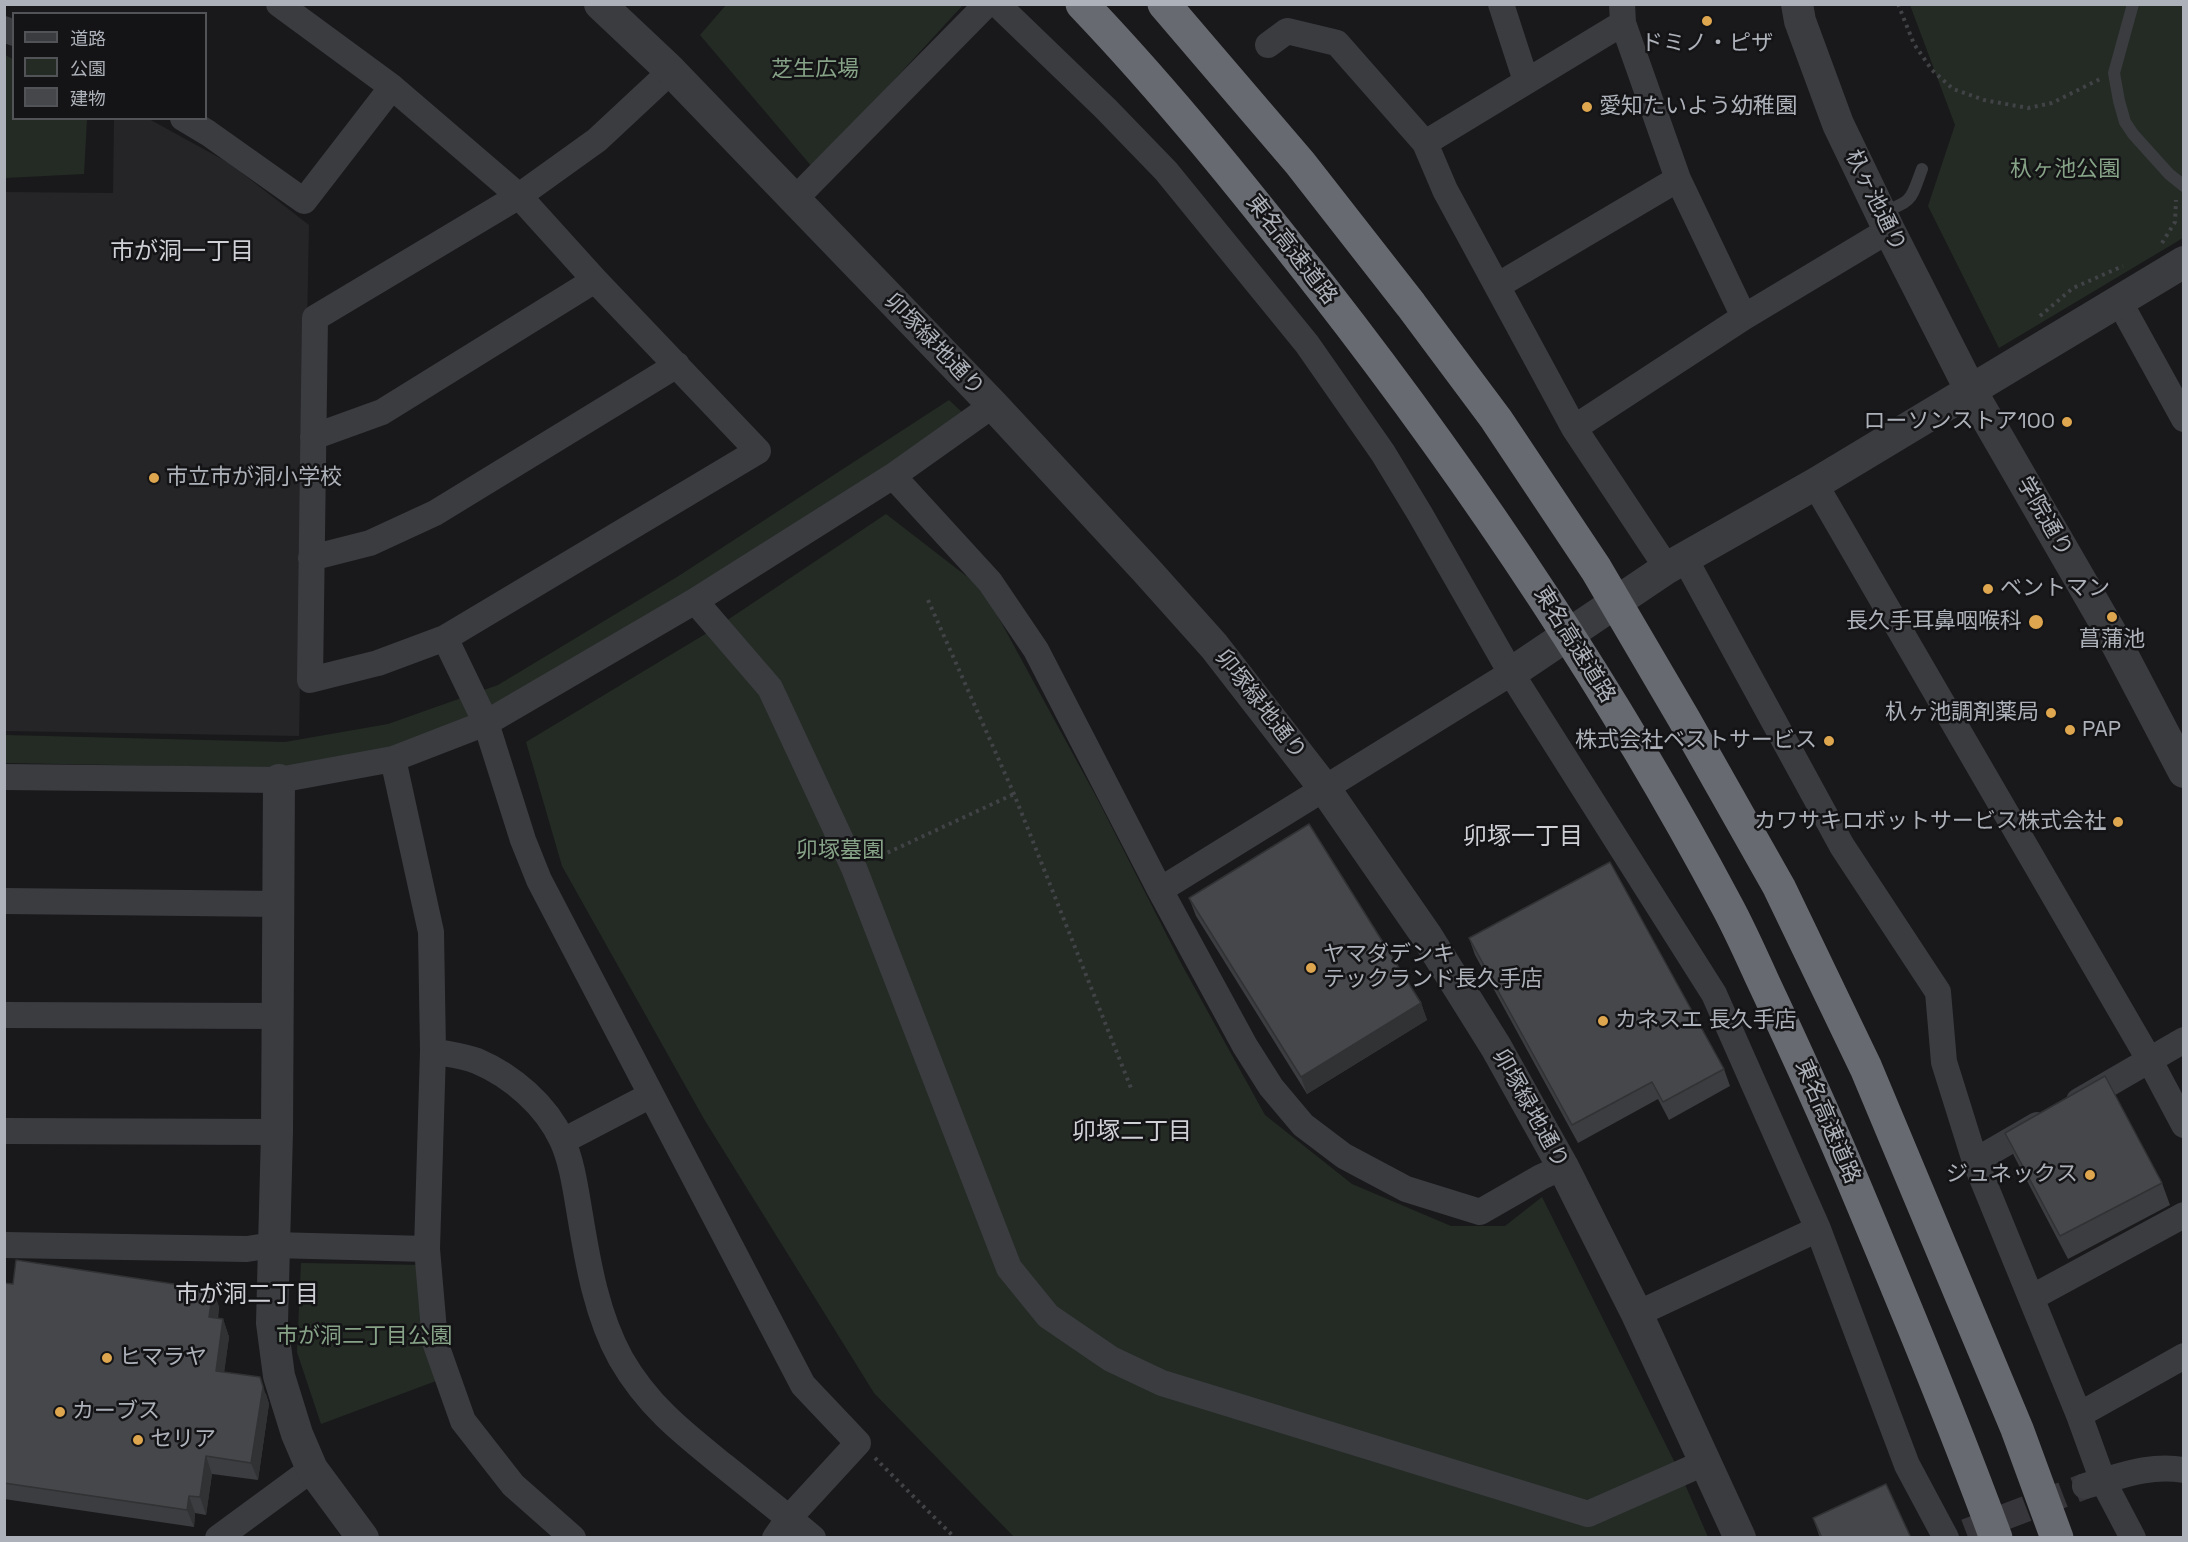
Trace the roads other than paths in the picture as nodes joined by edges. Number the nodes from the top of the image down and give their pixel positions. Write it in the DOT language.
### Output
graph roads {
  1 [pos="279,4"];
  2 [pos="600,4"];
  3 [pos="987,4"];
  4 [pos="997,4"];
  5 [pos="1082,4"];
  6 [pos="1164,4"];
  7 [pos="1501,4"];
  8 [pos="1797,4"];
  9 [pos="2133,4"];
  10 [pos="1623,14"];
  11 [pos="1268,45"];
  12 [pos="671,71"];
  13 [pos="1526,81"];
  14 [pos="392,87"];
  15 [pos="186,120"];
  16 [pos="1425,143"];
  17 [pos="1922,169"];
  18 [pos="1678,179"];
  19 [pos="2181,184"];
  20 [pos="519,196"];
  21 [pos="794,200"];
  22 [pos="1885,222"];
  23 [pos="2170,255"];
  24 [pos="595,280"];
  25 [pos="1497,286"];
  26 [pos="2119,301"];
  27 [pos="1744,317"];
  28 [pos="677,365"];
  29 [pos="1971,390"];
  30 [pos="993,405"];
  31 [pos="2184,419"];
  32 [pos="1574,428"];
  33 [pos="313,437"];
  34 [pos="893,476"];
  35 [pos="1815,484"];
  36 [pos="311,558"];
  37 [pos="1676,563"];
  38 [pos="695,601"];
  39 [pos="445,639"];
  40 [pos="1511,673"];
  41 [pos="486,723"];
  42 [pos="393,759"];
  43 [pos="2184,772"];
  44 [pos="4,777"];
  45 [pos="279,780"];
  46 [pos="1325,789"];
  47 [pos="1160,890"];
  48 [pos="4,902"];
  49 [pos="280,904"];
  50 [pos="4,1015"];
  51 [pos="277,1016"];
  52 [pos="2184,1040"];
  53 [pos="433,1051"];
  54 [pos="2150,1061"];
  55 [pos="651,1095"];
  56 [pos="2184,1125"];
  57 [pos="4,1131"];
  58 [pos="277,1132"];
  59 [pos="563,1141"];
  60 [pos="1975,1161"];
  61 [pos="1563,1167"];
  62 [pos="2184,1215"];
  63 [pos="1818,1229"];
  64 [pos="4,1245"];
  65 [pos="273,1245"];
  66 [pos="427,1249"];
  67 [pos="2031,1299"];
  68 [pos="1637,1314"];
  69 [pos="2184,1356"];
  70 [pos="2079,1415"];
  71 [pos="1706,1462"];
  72 [pos="312,1469"];
  73 [pos="2184,1470"];
  74 [pos="2094,1484"];
  75 [pos="782,1528"];
  76 [pos="1963,1536"];
  77 [pos="218,1538"];
  78 [pos="363,1538"];
  79 [pos="573,1538"];
  80 [pos="813,1538"];
  81 [pos="1740,1538"];
  82 [pos="2057,1538"];
  83 [pos="2133,1538"];
  1 -- 14 [label="street"];
  2 -- 12 [label="street, 卯塚緑地通り"];
  3 -- 21 [label="street"];
  4 -- 40 [label="street"];
  5 -- 76 [label="highway, 東名高速道路"];
  6 -- 82 [label="highway"];
  7 -- 13 [label="street"];
  8 -- 22 [label="street, 杁ヶ池通り"];
  9 -- 19 [label="lane"];
  10 -- 13 [label="street"];
  10 -- 18 [label="street"];
  11 -- 16 [label="street"];
  12 -- 20 [label="street"];
  12 -- 21 [label="street, 卯塚緑地通り"];
  13 -- 16 [label="street"];
  14 -- 15 [label="street"];
  14 -- 20 [label="street"];
  16 -- 25 [label="street"];
  17 -- 22 [label="lane"];
  18 -- 25 [label="street"];
  18 -- 27 [label="street"];
  20 -- 24 [label="street"];
  20 -- 33 [label="street"];
  21 -- 30 [label="street, 卯塚緑地通り"];
  22 -- 27 [label="street"];
  22 -- 29 [label="street, 杁ヶ池通り"];
  23 -- 26 [label="street"];
  24 -- 28 [label="street"];
  24 -- 33 [label="street"];
  25 -- 32 [label="street"];
  26 -- 29 [label="street"];
  26 -- 31 [label="street"];
  27 -- 32 [label="street"];
  28 -- 36 [label="street"];
  28 -- 39 [label="street"];
  29 -- 35 [label="street"];
  29 -- 43 [label="street, 学院通り"];
  30 -- 34 [label="street"];
  30 -- 46 [label="street, 卯塚緑地通り"];
  32 -- 37 [label="street"];
  33 -- 36 [label="street"];
  34 -- 38 [label="street"];
  34 -- 47 [label="street"];
  35 -- 37 [label="street"];
  35 -- 54 [label="street"];
  36 -- 39 [label="street"];
  37 -- 40 [label="street"];
  37 -- 60 [label="street"];
  38 -- 41 [label="street"];
  38 -- 71 [label="street"];
  39 -- 41 [label="street"];
  40 -- 46 [label="street"];
  40 -- 63 [label="street"];
  41 -- 42 [label="street"];
  41 -- 55 [label="street"];
  42 -- 45 [label="street"];
  42 -- 53 [label="street"];
  44 -- 45 [label="street"];
  45 -- 49 [label="street"];
  46 -- 47 [label="street"];
  46 -- 61 [label="street, 卯塚緑地通り"];
  47 -- 61 [label="street"];
  48 -- 49 [label="street"];
  49 -- 51 [label="street"];
  50 -- 51 [label="street"];
  51 -- 58 [label="street"];
  52 -- 54 [label="street"];
  53 -- 59 [label="street"];
  53 -- 66 [label="street"];
  54 -- 56 [label="street"];
  54 -- 60 [label="street"];
  55 -- 59 [label="street"];
  55 -- 75 [label="street"];
  57 -- 58 [label="street"];
  58 -- 65 [label="street"];
  59 -- 75 [label="street"];
  60 -- 67 [label="street"];
  61 -- 68 [label="street, 卯塚緑地通り"];
  62 -- 67 [label="street"];
  63 -- 68 [label="street"];
  63 -- 76 [label="street"];
  64 -- 65 [label="street"];
  65 -- 66 [label="street"];
  65 -- 72 [label="street"];
  66 -- 79 [label="street"];
  67 -- 70 [label="street"];
  68 -- 71 [label="street, 卯塚緑地通り"];
  69 -- 70 [label="street"];
  70 -- 74 [label="street"];
  71 -- 81 [label="street, 卯塚緑地通り"];
  72 -- 77 [label="street"];
  72 -- 78 [label="street"];
  73 -- 74 [label="street"];
  74 -- 83 [label="street"];
  75 -- 80 [label="street"];
}
